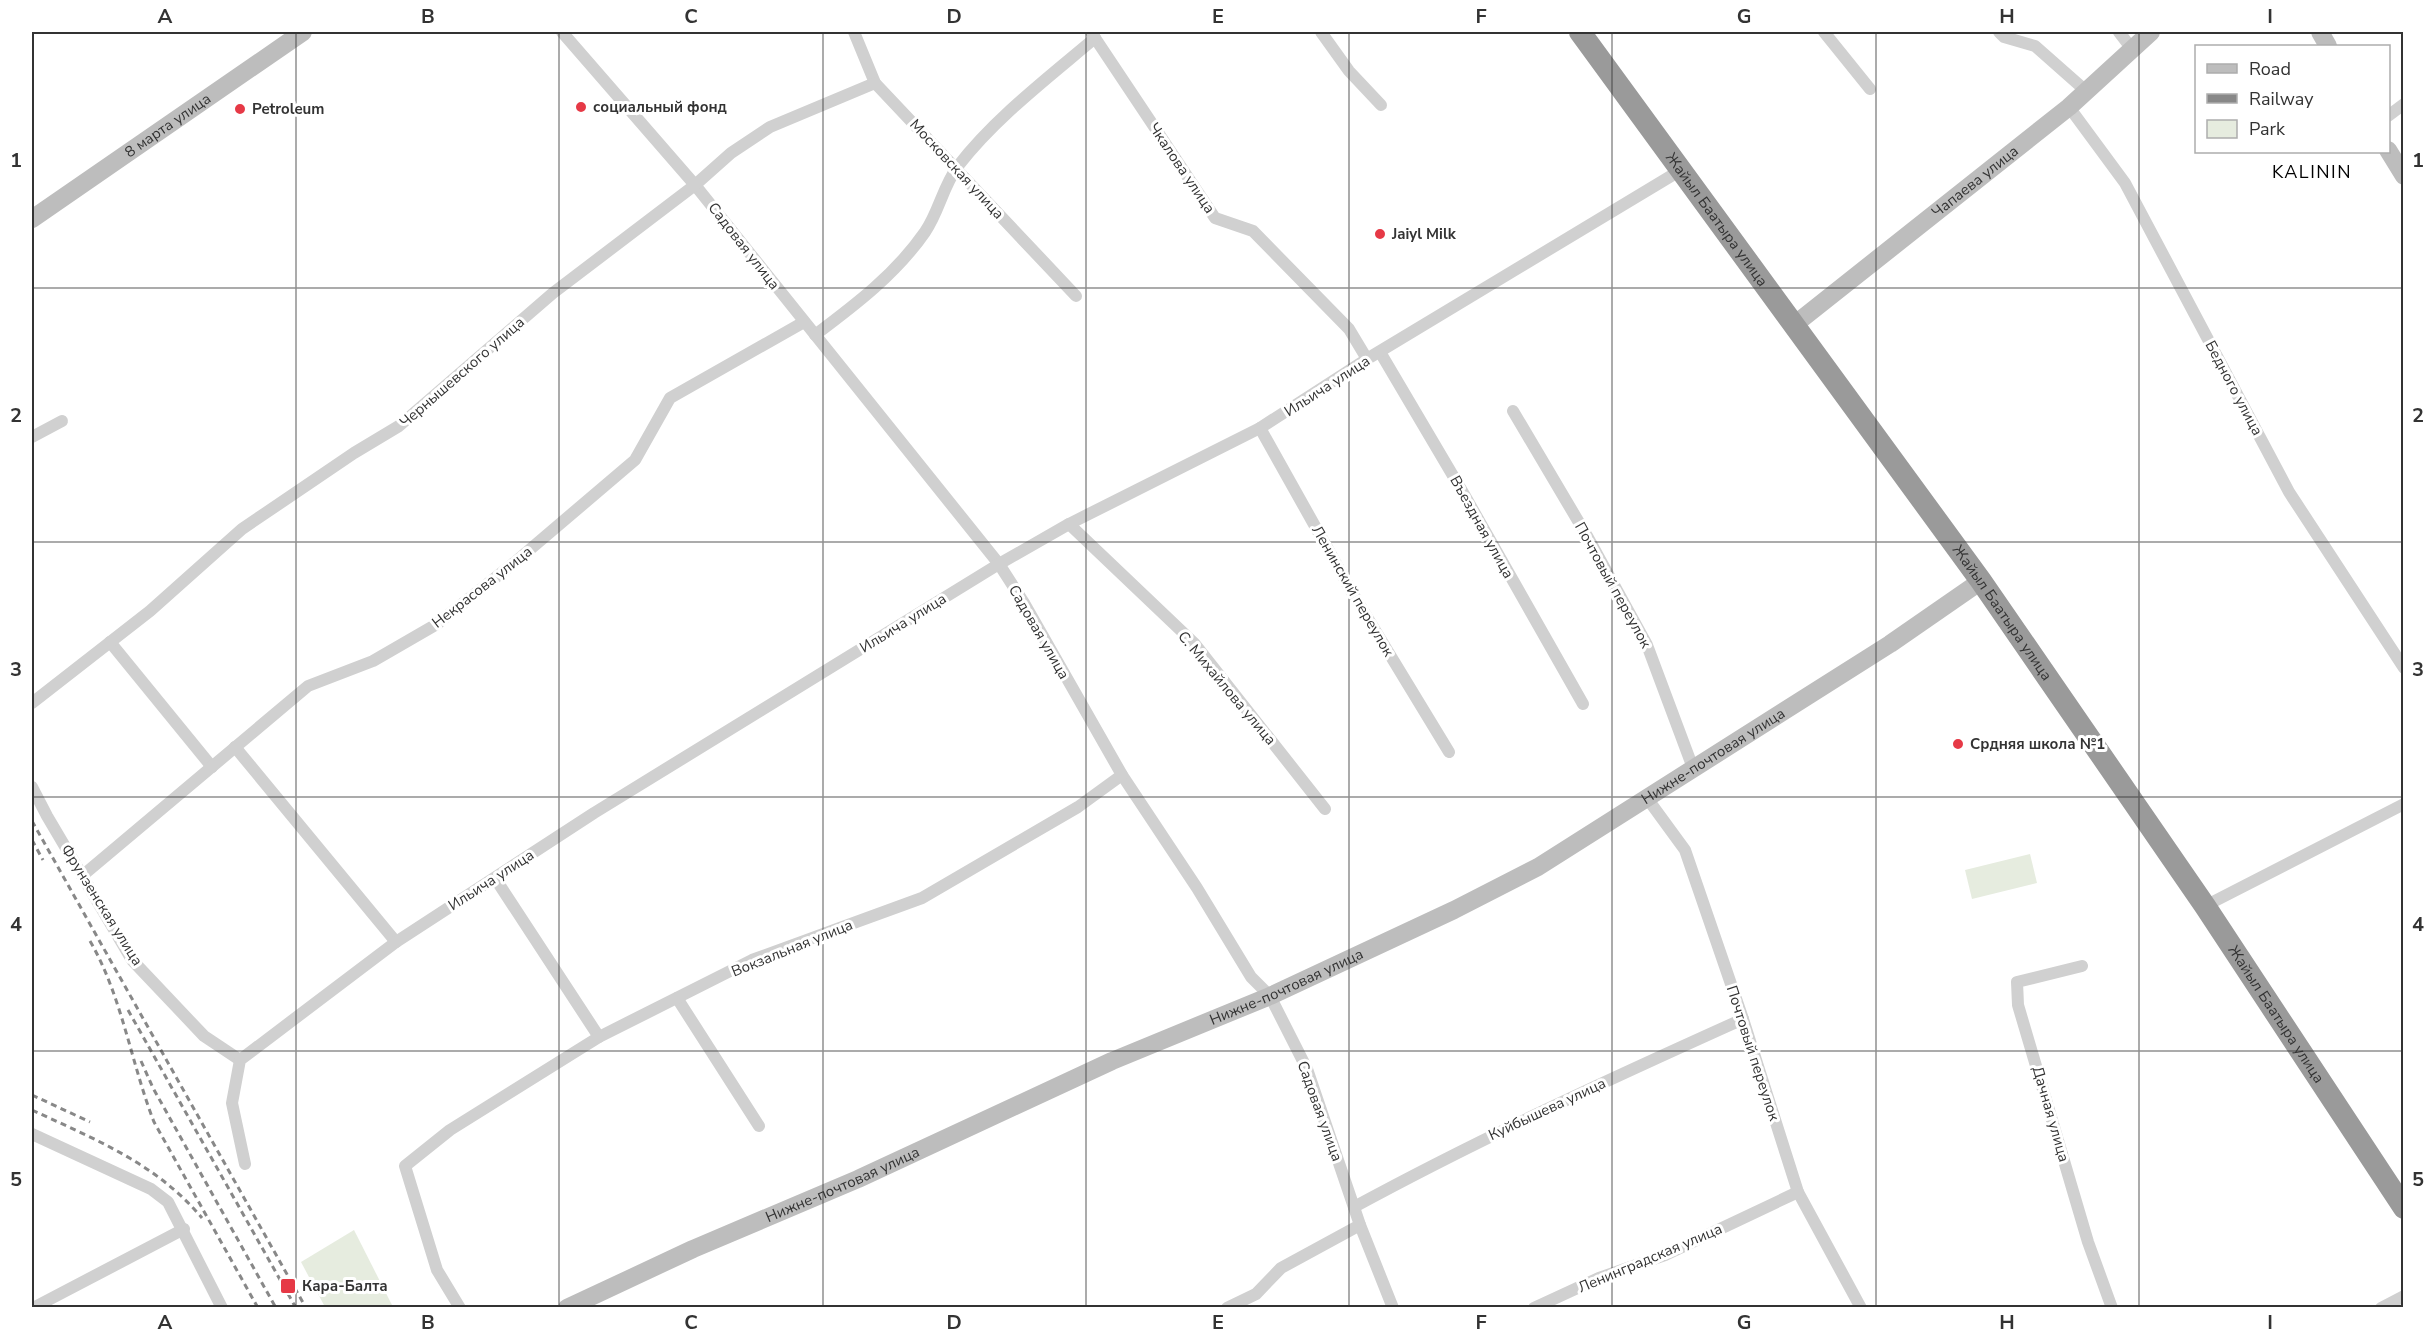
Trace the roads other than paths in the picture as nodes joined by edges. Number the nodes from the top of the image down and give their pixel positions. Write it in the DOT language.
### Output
graph roads {
  1 [pos="303,32"];
  2 [pos="562,32"];
  3 [pos="854,32"];
  4 [pos="1321,32"];
  5 [pos="1580,32"];
  6 [pos="1824,32"];
  7 [pos="1999,32"];
  8 [pos="2120,32"];
  9 [pos="2151,32"];
  10 [pos="1093,35"];
  11 [pos="2132,49"];
  12 [pos="875,83"];
  13 [pos="1870,89"];
  14 [pos="2086,91"];
  15 [pos="2403,104"];
  16 [pos="1381,105"];
  17 [pos="2069,107"];
  18 [pos="2390,114"];
  19 [pos="2390,153"];
  20 [pos="957,167"];
  21 [pos="1681,170"];
  22 [pos="2403,176"];
  23 [pos="695,185"];
  24 [pos="32,219"];
  25 [pos="1076,296"];
  26 [pos="804,322"];
  27 [pos="1794,325"];
  28 [pos="815,335"];
  29 [pos="1380,352"];
  30 [pos="1367,359"];
  31 [pos="1513,411"];
  32 [pos="62,421"];
  33 [pos="1260,428"];
  34 [pos="32,437"];
  35 [pos="1069,524"];
  36 [pos="999,564"];
  37 [pos="1973,586"];
  38 [pos="110,642"];
  39 [pos="2403,668"];
  40 [pos="32,703"];
  41 [pos="1582,704"];
  42 [pos="235,747"];
  43 [pos="1449,752"];
  44 [pos="212,767"];
  45 [pos="1693,768"];
  46 [pos="1122,775"];
  47 [pos="32,787"];
  48 [pos="1647,798"];
  49 [pos="2403,804"];
  50 [pos="1325,809"];
  51 [pos="82,876"];
  52 [pos="495,878"];
  53 [pos="2205,906"];
  54 [pos="396,942"];
  55 [pos="2082,966"];
  56 [pos="1270,996"];
  57 [pos="677,998"];
  58 [pos="1743,1019"];
  59 [pos="599,1037"];
  60 [pos="240,1060"];
  61 [pos="759,1126"];
  62 [pos="32,1134"];
  63 [pos="245,1164"];
  64 [pos="1798,1192"];
  65 [pos="1354,1207"];
  66 [pos="2403,1208"];
  67 [pos="1360,1225"];
  68 [pos="184,1229"];
  69 [pos="2403,1296"];
  70 [pos="33,1308"];
  71 [pos="222,1308"];
  72 [pos="460,1308"];
  73 [pos="567,1308"];
  74 [pos="1227,1308"];
  75 [pos="1393,1308"];
  76 [pos="1534,1308"];
  77 [pos="1861,1308"];
  78 [pos="2112,1308"];
  79 [pos="2381,1308"];
  1 -- 24 [label="street, 8 марта улица"];
  2 -- 23 [label="street, Садовая улица"];
  3 -- 12 [label="street, Московская улица"];
  4 -- 16 [label="street"];
  5 -- 21 [label="highway, Жайыл Баатыра улица"];
  6 -- 13 [label="street"];
  7 -- 14 [label="street"];
  8 -- 11 [label="street"];
  9 -- 11 [label="street, Чапаева улица"];
  10 -- 20 [label="street"];
  10 -- 30 [label="street, Чкалова улица"];
  11 -- 14 [label="street, Чапаева улица"];
  12 -- 20 [label="street, Московская улица"];
  12 -- 23 [label="street, Чернышевского улица"];
  14 -- 17 [label="street, Чапаева улица"];
  15 -- 18 [label="street"];
  17 -- 27 [label="street, Чапаева улица"];
  17 -- 39 [label="street, Бедного улица"];
  19 -- 22 [label="street"];
  20 -- 25 [label="street, Московская улица"];
  20 -- 28 [label="street"];
  21 -- 27 [label="highway, Жайыл Баатыра улица"];
  21 -- 29 [label="street, Ильича улица"];
  23 -- 26 [label="street, Садовая улица"];
  23 -- 38 [label="street, Чернышевского улица"];
  26 -- 28 [label="street, Садовая улица"];
  26 -- 42 [label="street, Некрасова улица"];
  27 -- 37 [label="highway, Жайыл Баатыра улица"];
  28 -- 36 [label="street, Садовая улица"];
  29 -- 30 [label="street, Ильича улица"];
  29 -- 41 [label="street, Въездная улица"];
  30 -- 33 [label="street, Ильича улица"];
  31 -- 45 [label="street, Почтовый переулок"];
  32 -- 34 [label="street"];
  33 -- 35 [label="street, Ильича улица"];
  33 -- 43 [label="street, Ленинский переулок"];
  35 -- 36 [label="street, Ильича улица"];
  35 -- 50 [label="street, С. Михайлова улица"];
  36 -- 46 [label="street, Садовая улица"];
  36 -- 52 [label="street, Ильича улица"];
  37 -- 45 [label="street, Нижне-почтовая улица"];
  37 -- 53 [label="highway, Жайыл Баатыра улица"];
  38 -- 40 [label="street, Чернышевского улица"];
  38 -- 44 [label="street"];
  42 -- 44 [label="street, Некрасова улица"];
  42 -- 54 [label="street"];
  44 -- 51 [label="street, Некрасова улица"];
  45 -- 48 [label="street, Нижне-почтовая улица"];
  46 -- 56 [label="street, Садовая улица"];
  46 -- 57 [label="street, Вокзальная улица"];
  47 -- 51 [label="street, Фрунзенская улица"];
  48 -- 56 [label="street, Нижне-почтовая улица"];
  48 -- 58 [label="street, Почтовый переулок"];
  49 -- 53 [label="street"];
  51 -- 60 [label="street, Фрунзенская улица"];
  52 -- 54 [label="street, Ильича улица"];
  52 -- 59 [label="street"];
  53 -- 66 [label="highway, Жайыл Баатыра улица"];
  54 -- 60 [label="street, Ильича улица"];
  55 -- 78 [label="street, Дачная улица"];
  56 -- 65 [label="street, Садовая улица"];
  56 -- 73 [label="street, Нижне-почтовая улица"];
  57 -- 59 [label="street, Вокзальная улица"];
  57 -- 61 [label="street"];
  58 -- 64 [label="street, Почтовый переулок"];
  58 -- 65 [label="street, Куйбышева улица"];
  59 -- 72 [label="street, Вокзальная улица"];
  60 -- 63 [label="street"];
  62 -- 68 [label="street"];
  64 -- 76 [label="street, Ленинградская улица"];
  64 -- 77 [label="street, Почтовый переулок"];
  65 -- 67 [label="street, Садовая улица"];
  67 -- 74 [label="street"];
  67 -- 75 [label="street, Садовая улица"];
  68 -- 70 [label="street"];
  68 -- 71 [label="street"];
  69 -- 79 [label="street"];
}
